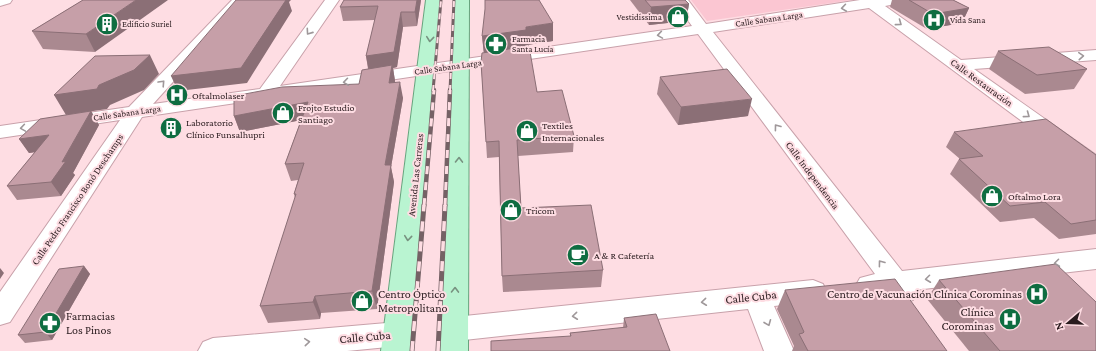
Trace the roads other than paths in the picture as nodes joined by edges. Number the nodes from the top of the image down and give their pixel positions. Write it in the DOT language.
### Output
graph roads {
  1 [pos="5,0"];
  2 [pos="240,0"];
  3 [pos="332,0"];
  4 [pos="433,0"];
  5 [pos="462,0"];
  6 [pos="680,0"];
  7 [pos="896,0"];
  8 [pos="0,2"];
  9 [pos="870,2"];
  10 [pos="701,28"];
  11 [pos="1096,55"];
  12 [pos="958,65"];
  13 [pos="461,66"];
  14 [pos="426,70"];
  15 [pos="266,93"];
  16 [pos="136,111"];
  17 [pos="0,132"];
  18 [pos="1096,165"];
  19 [pos="1096,259"];
  20 [pos="896,283"];
  21 [pos="756,296"];
  22 [pos="914,308"];
  23 [pos="0,314"];
  24 [pos="454,340"];
  25 [pos="397,342"];
  26 [pos="213,351"];
  27 [pos="779,351"];
  1 -- 8 [label="street"];
  16 -- 2 [label="street, Calle Pedro Francisco Bonó Deschamps, one-way"];
  3 -- 15 [label="street, one-way"];
  4 -- 14 [label="main road, Avenida Las Carreras, one-way"];
  5 -- 13 [label="main road"];
  6 -- 10 [label="street, Calle Independencia"];
  7 -- 9 [label="street, Calle Sabana Larga"];
  9 -- 10 [label="street, Calle Sabana Larga, one-way"];
  9 -- 12 [label="street, Calle Restauración, one-way"];
  10 -- 13 [label="street, Calle Sabana Larga, one-way"];
  20 -- 10 [label="street, Calle Independencia, one-way"];
  12 -- 11 [label="street, one-way"];
  12 -- 18 [label="street, Calle Restauración, one-way"];
  13 -- 14 [label="street, Calle Sabana Larga"];
  24 -- 13 [label="main road, one-way"];
  14 -- 15 [label="street, Calle Sabana Larga, one-way"];
  14 -- 25 [label="main road, Avenida Las Carreras, one-way"];
  15 -- 16 [label="street, Calle Sabana Larga"];
  16 -- 17 [label="street, Calle Sabana Larga, one-way"];
  16 -- 23 [label="street, Calle Pedro Francisco Bonó Deschamps"];
  19 -- 20 [label="street, Calle Cuba, one-way"];
  20 -- 21 [label="street, Calle Cuba"];
  20 -- 22 [label="street, Calle Independencia"];
  21 -- 24 [label="street, Calle Cuba, one-way"];
  21 -- 27 [label="street, one-way"];
  26 -- 25 [label="street, Calle Cuba, one-way"];
}
